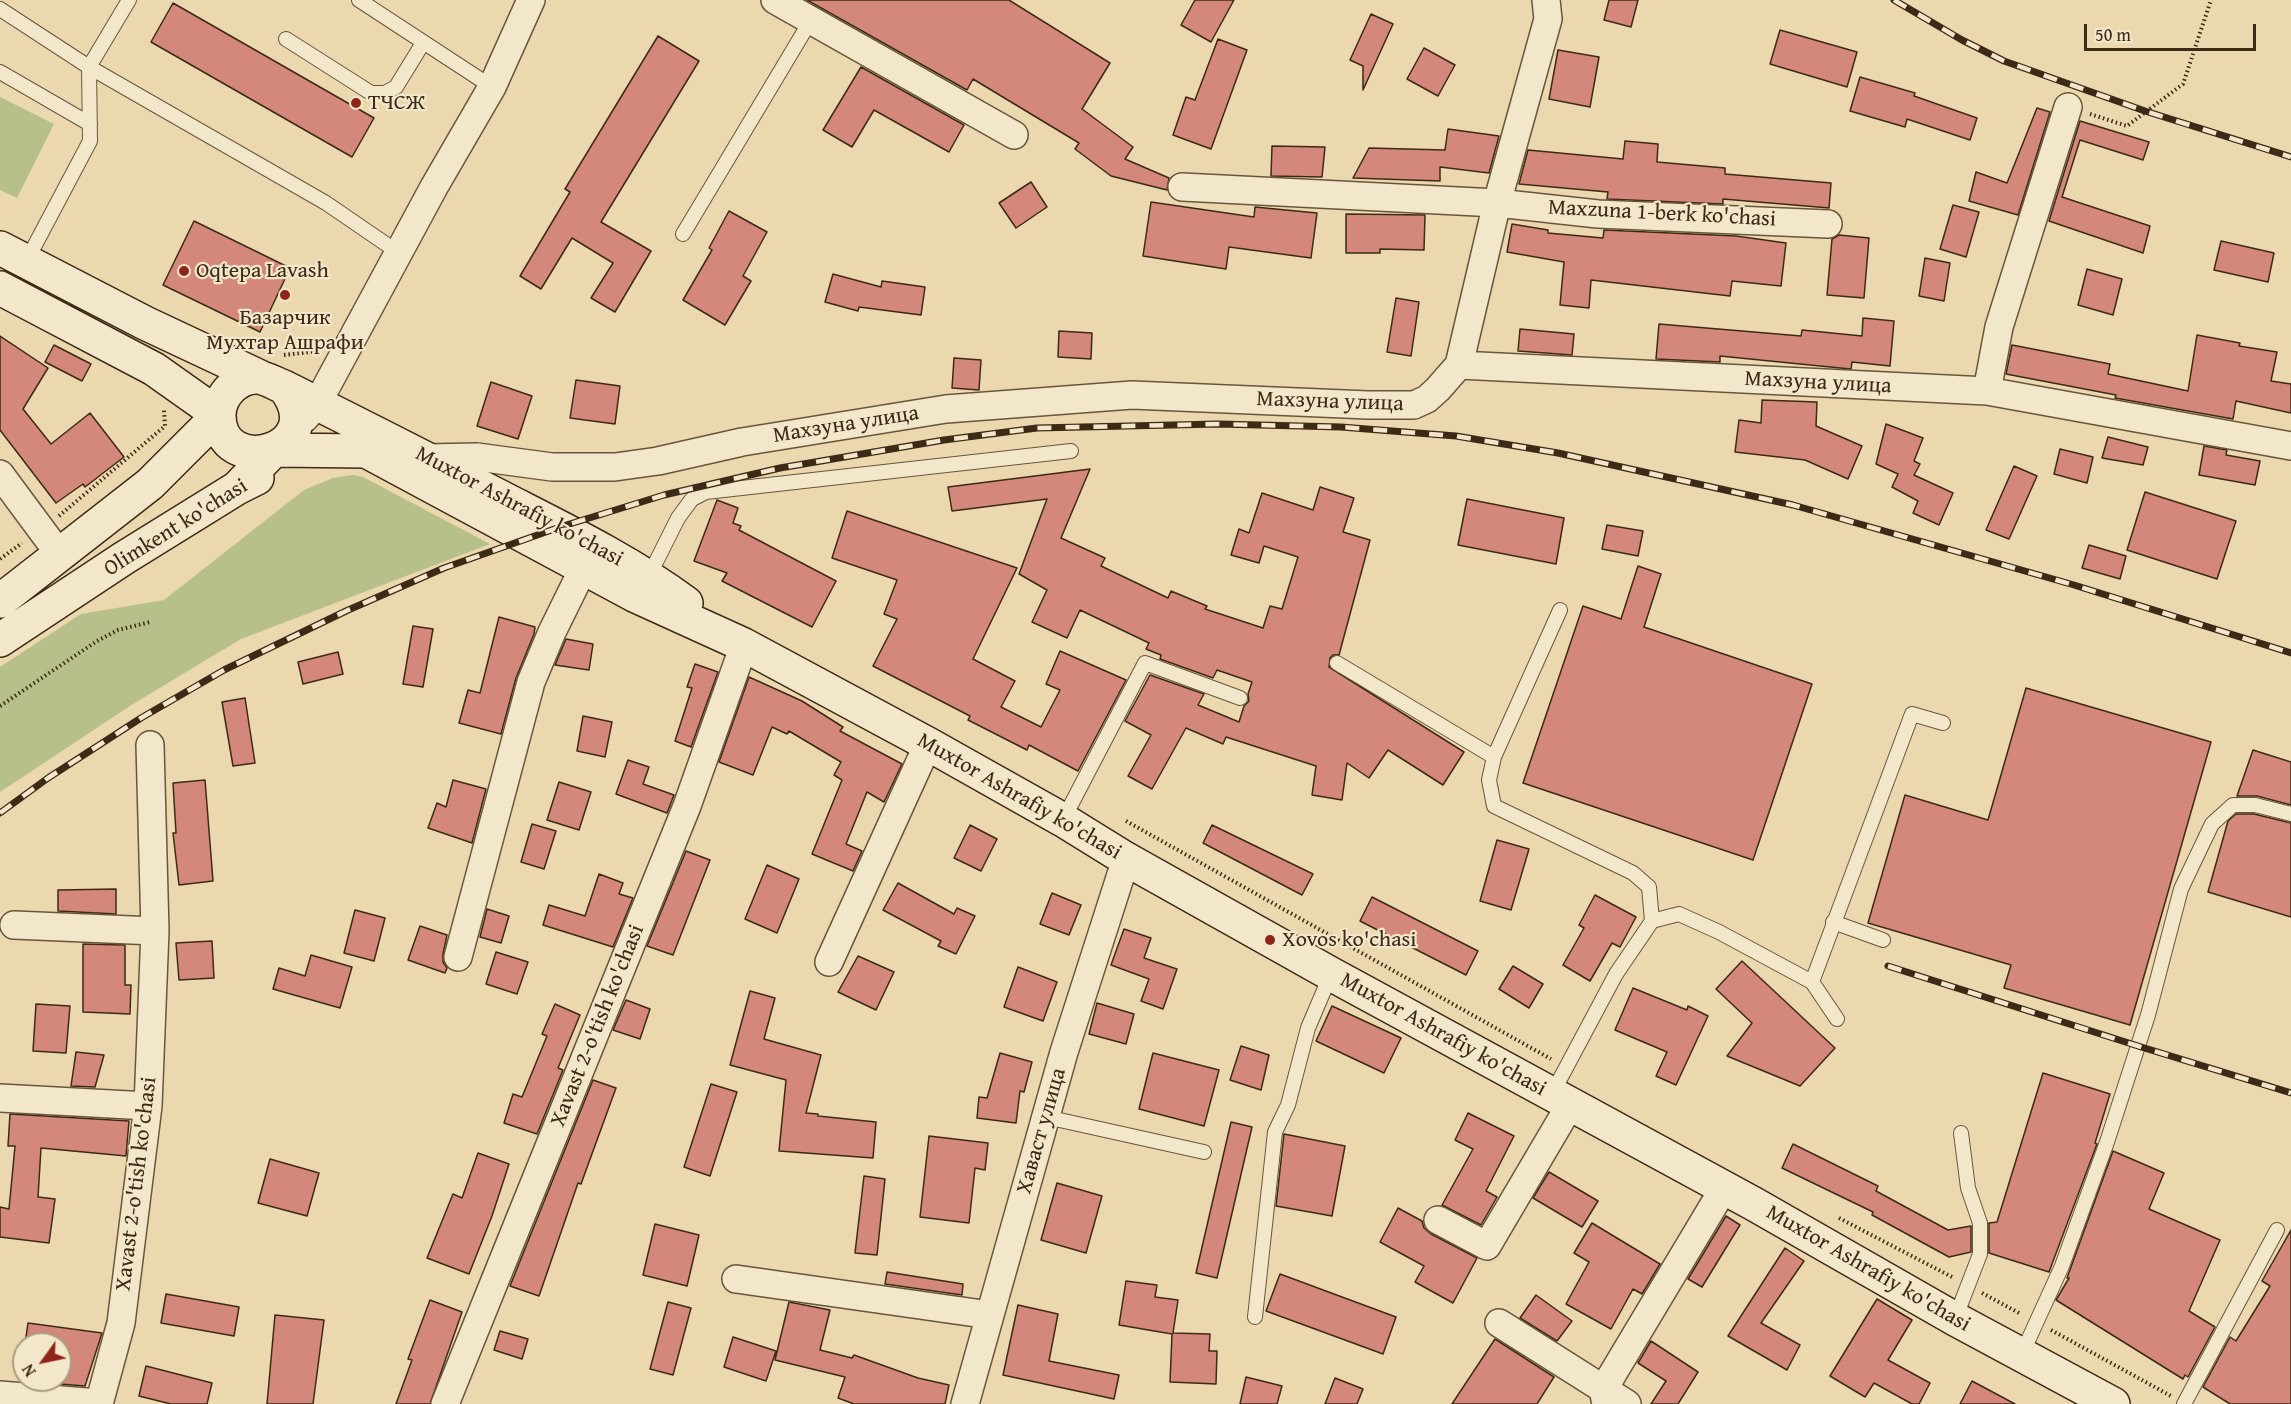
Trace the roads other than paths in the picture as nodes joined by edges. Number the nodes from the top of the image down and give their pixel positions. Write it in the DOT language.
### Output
graph roads {
  1 [pos="129,0"];
  2 [pos="358,0"];
  3 [pos="531,0"];
  4 [pos="775,0"];
  5 [pos="1546,0"];
  6 [pos="0,9"];
  7 [pos="811,20"];
  8 [pos="286,39"];
  9 [pos="423,43"];
  10 [pos="89,67"];
  11 [pos="0,72"];
  12 [pos="492,87"];
  13 [pos="2068,107"];
  14 [pos="90,124"];
  15 [pos="1014,135"];
  16 [pos="1182,187"];
  17 [pos="1497,202"];
  18 [pos="1828,224"];
  19 [pos="683,234"];
  20 [pos="399,253"];
  21 [pos="13,255"];
  22 [pos="0,288"];
  23 [pos="1459,365"];
  24 [pos="154,369"];
  25 [pos="272,382"];
  26 [pos="1987,391"];
  27 [pos="317,404"];
  28 [pos="219,415"];
  29 [pos="283,441"];
  30 [pos="2291,446"];
  31 [pos="366,451"];
  32 [pos="1071,451"];
  33 [pos="426,458"];
  34 [pos="172,461"];
  35 [pos="0,474"];
  36 [pos="237,488"];
  37 [pos="51,542"];
  38 [pos="583,569"];
  39 [pos="649,576"];
  40 [pos="0,602"];
  41 [pos="1560,610"];
  42 [pos="0,640"];
  43 [pos="744,645"];
  44 [pos="1337,663"];
  45 [pos="1240,698"];
  46 [pos="1943,723"];
  47 [pos="928,744"];
  48 [pos="150,745"];
  49 [pos="1494,757"];
  50 [pos="2291,814"];
  51 [pos="1063,820"];
  52 [pos="1126,859"];
  53 [pos="1652,921"];
  54 [pos="1833,922"];
  55 [pos="14,926"];
  56 [pos="155,932"];
  57 [pos="1883,940"];
  58 [pos="458,957"];
  59 [pos="829,962"];
  60 [pos="1331,974"];
  61 [pos="1812,981"];
  62 [pos="1837,1019"];
  63 [pos="1563,1089"];
  64 [pos="0,1098"];
  65 [pos="148,1106"];
  66 [pos="1046,1117"];
  67 [pos="1961,1133"];
  68 [pos="1204,1152"];
  69 [pos="1724,1188"];
  70 [pos="1438,1220"];
  71 [pos="2277,1230"];
  72 [pos="736,1279"];
  73 [pos="990,1315"];
  74 [pos="1255,1317"];
  75 [pos="1955,1319"];
  76 [pos="1500,1323"];
  77 [pos="2021,1356"];
  78 [pos="0,1395"];
  79 [pos="1605,1397"];
  80 [pos="99,1404"];
  81 [pos="445,1404"];
  82 [pos="964,1404"];
  83 [pos="1627,1404"];
  84 [pos="2112,1404"];
  85 [pos="2184,1404"];
  1 -- 10 [label="lane"];
  2 -- 9 [label="lane"];
  3 -- 12 [label="street"];
  4 -- 7 [label="street"];
  5 -- 17 [label="street"];
  6 -- 10 [label="lane"];
  7 -- 15 [label="street"];
  7 -- 19 [label="lane"];
  8 -- 9 [label="lane"];
  9 -- 12 [label="lane"];
  10 -- 14 [label="lane"];
  10 -- 20 [label="lane"];
  11 -- 14 [label="lane"];
  12 -- 20 [label="street"];
  13 -- 26 [label="street"];
  14 -- 21 [label="lane"];
  16 -- 17 [label="street, Maxzuna 1-berk ko'chasi"];
  17 -- 18 [label="street, Maxzuna 1-berk ko'chasi"];
  17 -- 23 [label="street"];
  20 -- 27 [label="street"];
  21 -- 25 [label="main road, Muxtor Ashrafiy ko'chasi"];
  22 -- 24 [label="main road"];
  23 -- 26 [label="street, Махзуна улица"];
  23 -- 33 [label="street, Махзуна улица"];
  24 -- 28 [label="main road"];
  24 -- 34 [label="main road"];
  25 -- 27 [label="main road, Muxtor Ashrafiy ko'chasi"];
  25 -- 28 [label="main road"];
  25 -- 29 [label="main road"];
  26 -- 30 [label="street, Махзуна улица"];
  27 -- 29 [label="street"];
  27 -- 33 [label="main road, Muxtor Ashrafiy ko'chasi"];
  28 -- 29 [label="main road"];
  28 -- 34 [label="main road, Olimkent ko'chasi"];
  29 -- 31 [label="main road, Muxtor Ashrafiy ko'chasi"];
  29 -- 36 [label="main road"];
  31 -- 36 [label="main road, Olimkent ko'chasi"];
  31 -- 38 [label="main road, Muxtor Ashrafiy ko'chasi"];
  32 -- 39 [label="lane"];
  33 -- 39 [label="main road, Muxtor Ashrafiy ko'chasi"];
  34 -- 37 [label="main road, Olimkent ko'chasi"];
  35 -- 37 [label="street"];
  36 -- 42 [label="main road, Olimkent ko'chasi"];
  37 -- 40 [label="main road, Olimkent ko'chasi"];
  38 -- 43 [label="main road, Muxtor Ashrafiy ko'chasi"];
  38 -- 58 [label="street"];
  39 -- 43 [label="main road, Muxtor Ashrafiy ko'chasi"];
  41 -- 49 [label="lane"];
  43 -- 47 [label="main road, Muxtor Ashrafiy ko'chasi"];
  43 -- 81 [label="street, Xavast 2-o'tish ko'chasi"];
  44 -- 49 [label="lane"];
  45 -- 51 [label="lane"];
  46 -- 54 [label="lane"];
  47 -- 51 [label="main road, Muxtor Ashrafiy ko'chasi"];
  47 -- 59 [label="street"];
  48 -- 56 [label="street, Xavast 2-o'tish ko'chasi"];
  49 -- 53 [label="lane"];
  50 -- 77 [label="lane"];
  51 -- 52 [label="main road, Muxtor Ashrafiy ko'chasi"];
  52 -- 60 [label="main road, Muxtor Ashrafiy ko'chasi"];
  52 -- 66 [label="street, Хаваст улица"];
  53 -- 61 [label="lane"];
  53 -- 63 [label="lane"];
  54 -- 57 [label="lane"];
  54 -- 61 [label="lane"];
  55 -- 56 [label="street"];
  56 -- 65 [label="street, Xavast 2-o'tish ko'chasi"];
  60 -- 63 [label="main road, Muxtor Ashrafiy ko'chasi"];
  60 -- 74 [label="lane"];
  61 -- 62 [label="lane"];
  63 -- 69 [label="main road, Muxtor Ashrafiy ko'chasi"];
  63 -- 70 [label="street"];
  64 -- 65 [label="street"];
  65 -- 80 [label="street, Xavast 2-o'tish ko'chasi"];
  66 -- 68 [label="lane"];
  66 -- 73 [label="street, Хаваст улица"];
  67 -- 75 [label="lane"];
  69 -- 75 [label="main road, Muxtor Ashrafiy ko'chasi"];
  69 -- 79 [label="street"];
  71 -- 85 [label="lane"];
  72 -- 73 [label="street"];
  73 -- 82 [label="street, Хаваст улица"];
  75 -- 77 [label="main road, Muxtor Ashrafiy ko'chasi"];
  76 -- 79 [label="street"];
  77 -- 84 [label="main road, Muxtor Ashrafiy ko'chasi"];
  78 -- 80 [label="street"];
  79 -- 83 [label="street"];
}
